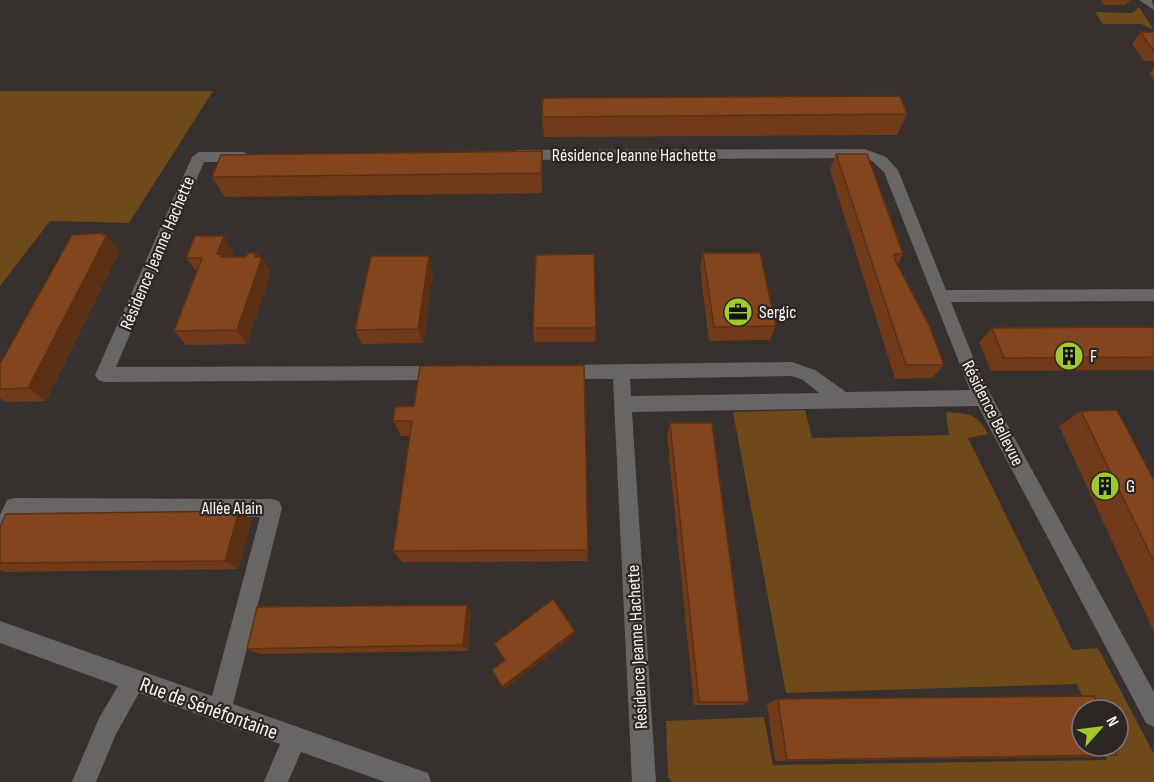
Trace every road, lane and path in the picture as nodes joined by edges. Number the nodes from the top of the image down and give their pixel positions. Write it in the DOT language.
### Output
graph roads {
  1 [pos="1145,0"];
  2 [pos="1154,8"];
  3 [pos="506,155"];
  4 [pos="258,157"];
  5 [pos="1154,295"];
  6 [pos="940,296"];
  7 [pos="621,371"];
  8 [pos="461,372"];
  9 [pos="541,372"];
  10 [pos="983,398"];
  11 [pos="844,401"];
  12 [pos="623,404"];
  13 [pos="0,537"];
  14 [pos="0,632"];
  15 [pos="134,680"];
  16 [pos="220,711"];
  17 [pos="1154,715"];
  18 [pos="294,738"];
  19 [pos="84,782"];
  20 [pos="276,782"];
  21 [pos="419,782"];
  22 [pos="644,782"];
  1 -- 2 [label="street"];
  3 -- 6 [label="street, Résidence Jeanne Hachette"];
  4 -- 8 [label="street, Résidence Jeanne Hachette"];
  5 -- 6 [label="street"];
  6 -- 10 [label="street, Résidence Bellevue"];
  7 -- 9 [label="street"];
  7 -- 11 [label="street"];
  7 -- 12 [label="street, Résidence Jeanne Hachette"];
  10 -- 11 [label="street"];
  10 -- 17 [label="street, Résidence Bellevue"];
  11 -- 12 [label="street"];
  12 -- 22 [label="street, Résidence Jeanne Hachette"];
  13 -- 16 [label="street, Allée Alain"];
  14 -- 15 [label="street, Rue de Sénéfontaine"];
  15 -- 16 [label="street, Rue de Sénéfontaine"];
  15 -- 19 [label="street"];
  16 -- 18 [label="street, Rue de Sénéfontaine"];
  18 -- 20 [label="street"];
  18 -- 21 [label="street, Rue de Sénéfontaine"];
}
